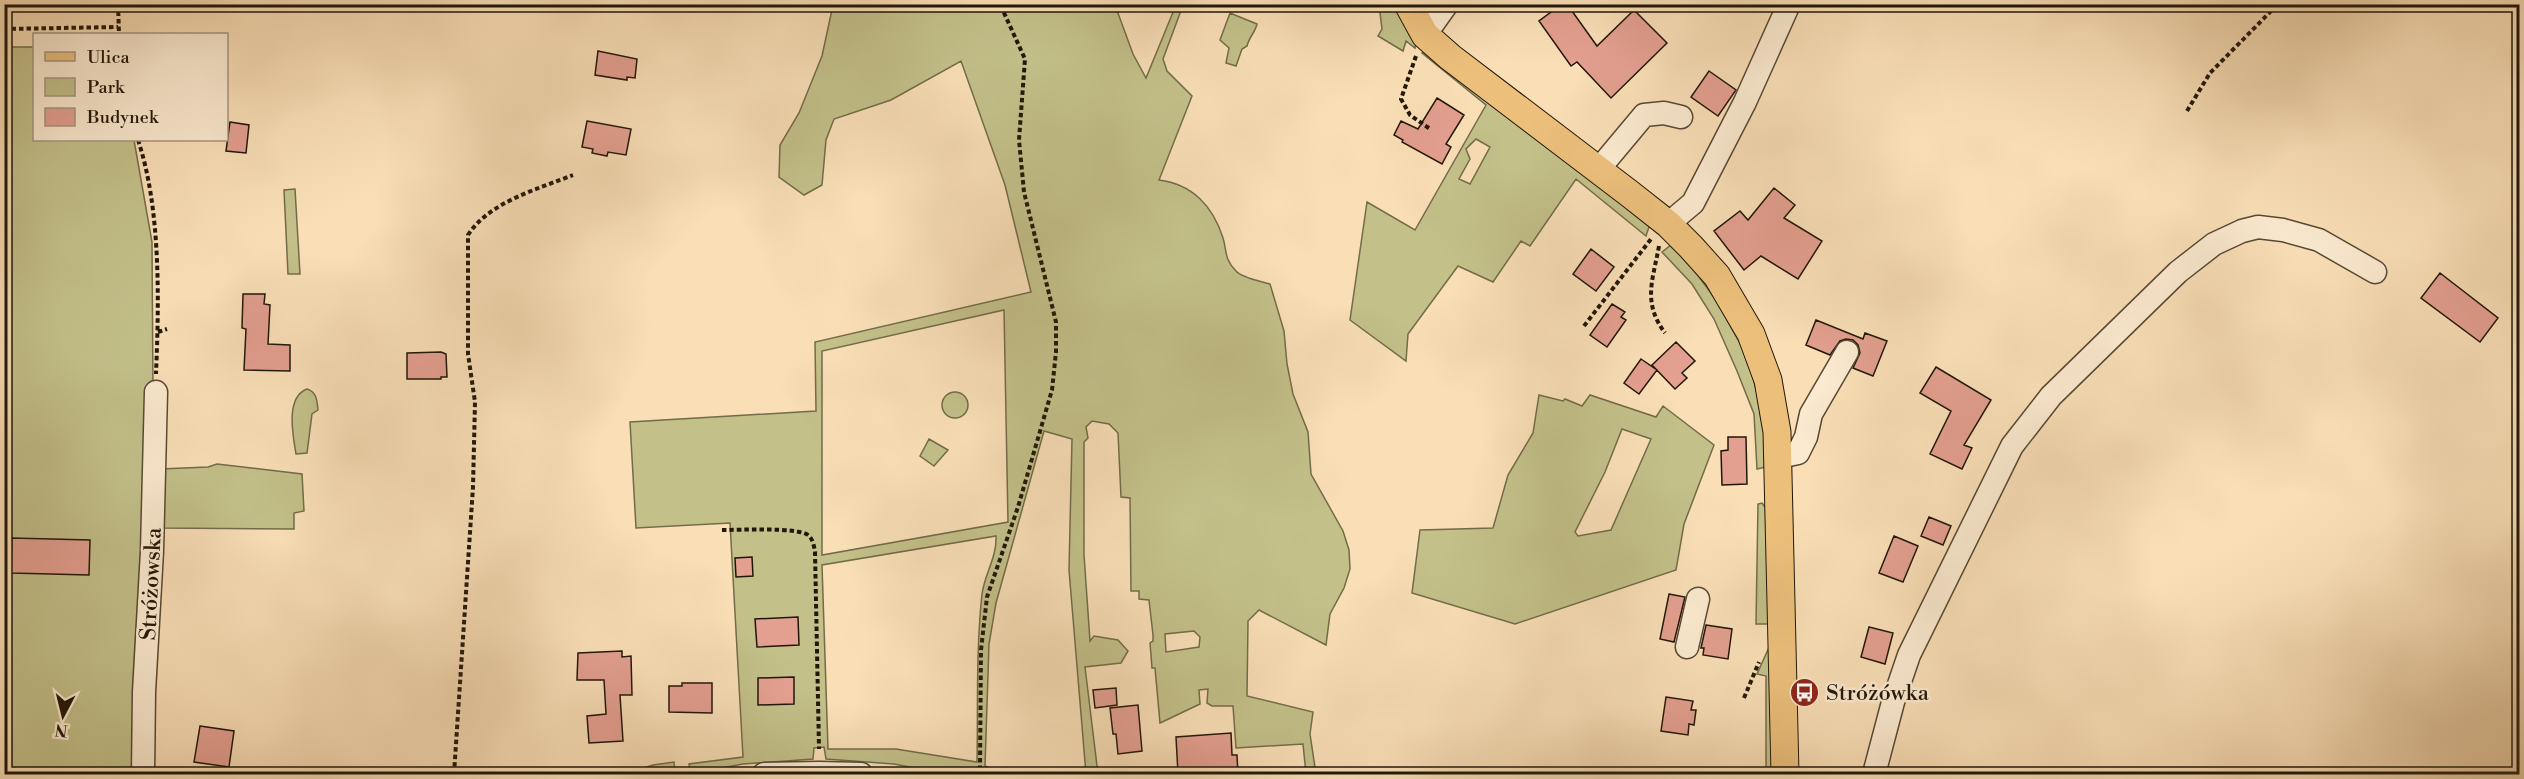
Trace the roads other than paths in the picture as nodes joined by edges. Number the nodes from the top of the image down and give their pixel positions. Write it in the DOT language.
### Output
graph roads {
  1 [pos="1408,4"];
  2 [pos="1447,4"];
  3 [pos="1789,4"];
  4 [pos="1420,46"];
  5 [pos="1681,117"];
  6 [pos="1598,170"];
  7 [pos="1659,232"];
  8 [pos="2375,272"];
  9 [pos="1847,352"];
  10 [pos="156,393"];
  11 [pos="1779,457"];
  12 [pos="1698,599"];
  13 [pos="1688,647"];
  14 [pos="143,774"];
  15 [pos="764,774"];
  16 [pos="861,774"];
  17 [pos="1785,774"];
  18 [pos="1874,774"];
  1 -- 4 [label="main road"];
  2 -- 4 [label="street"];
  3 -- 7 [label="street"];
  4 -- 6 [label="main road"];
  5 -- 6 [label="street"];
  6 -- 7 [label="main road"];
  7 -- 11 [label="main road"];
  8 -- 18 [label="street"];
  9 -- 11 [label="street"];
  10 -- 14 [label="street, Stróżowska"];
  11 -- 17 [label="main road"];
  12 -- 13 [label="street"];
  15 -- 16 [label="street"];
}
